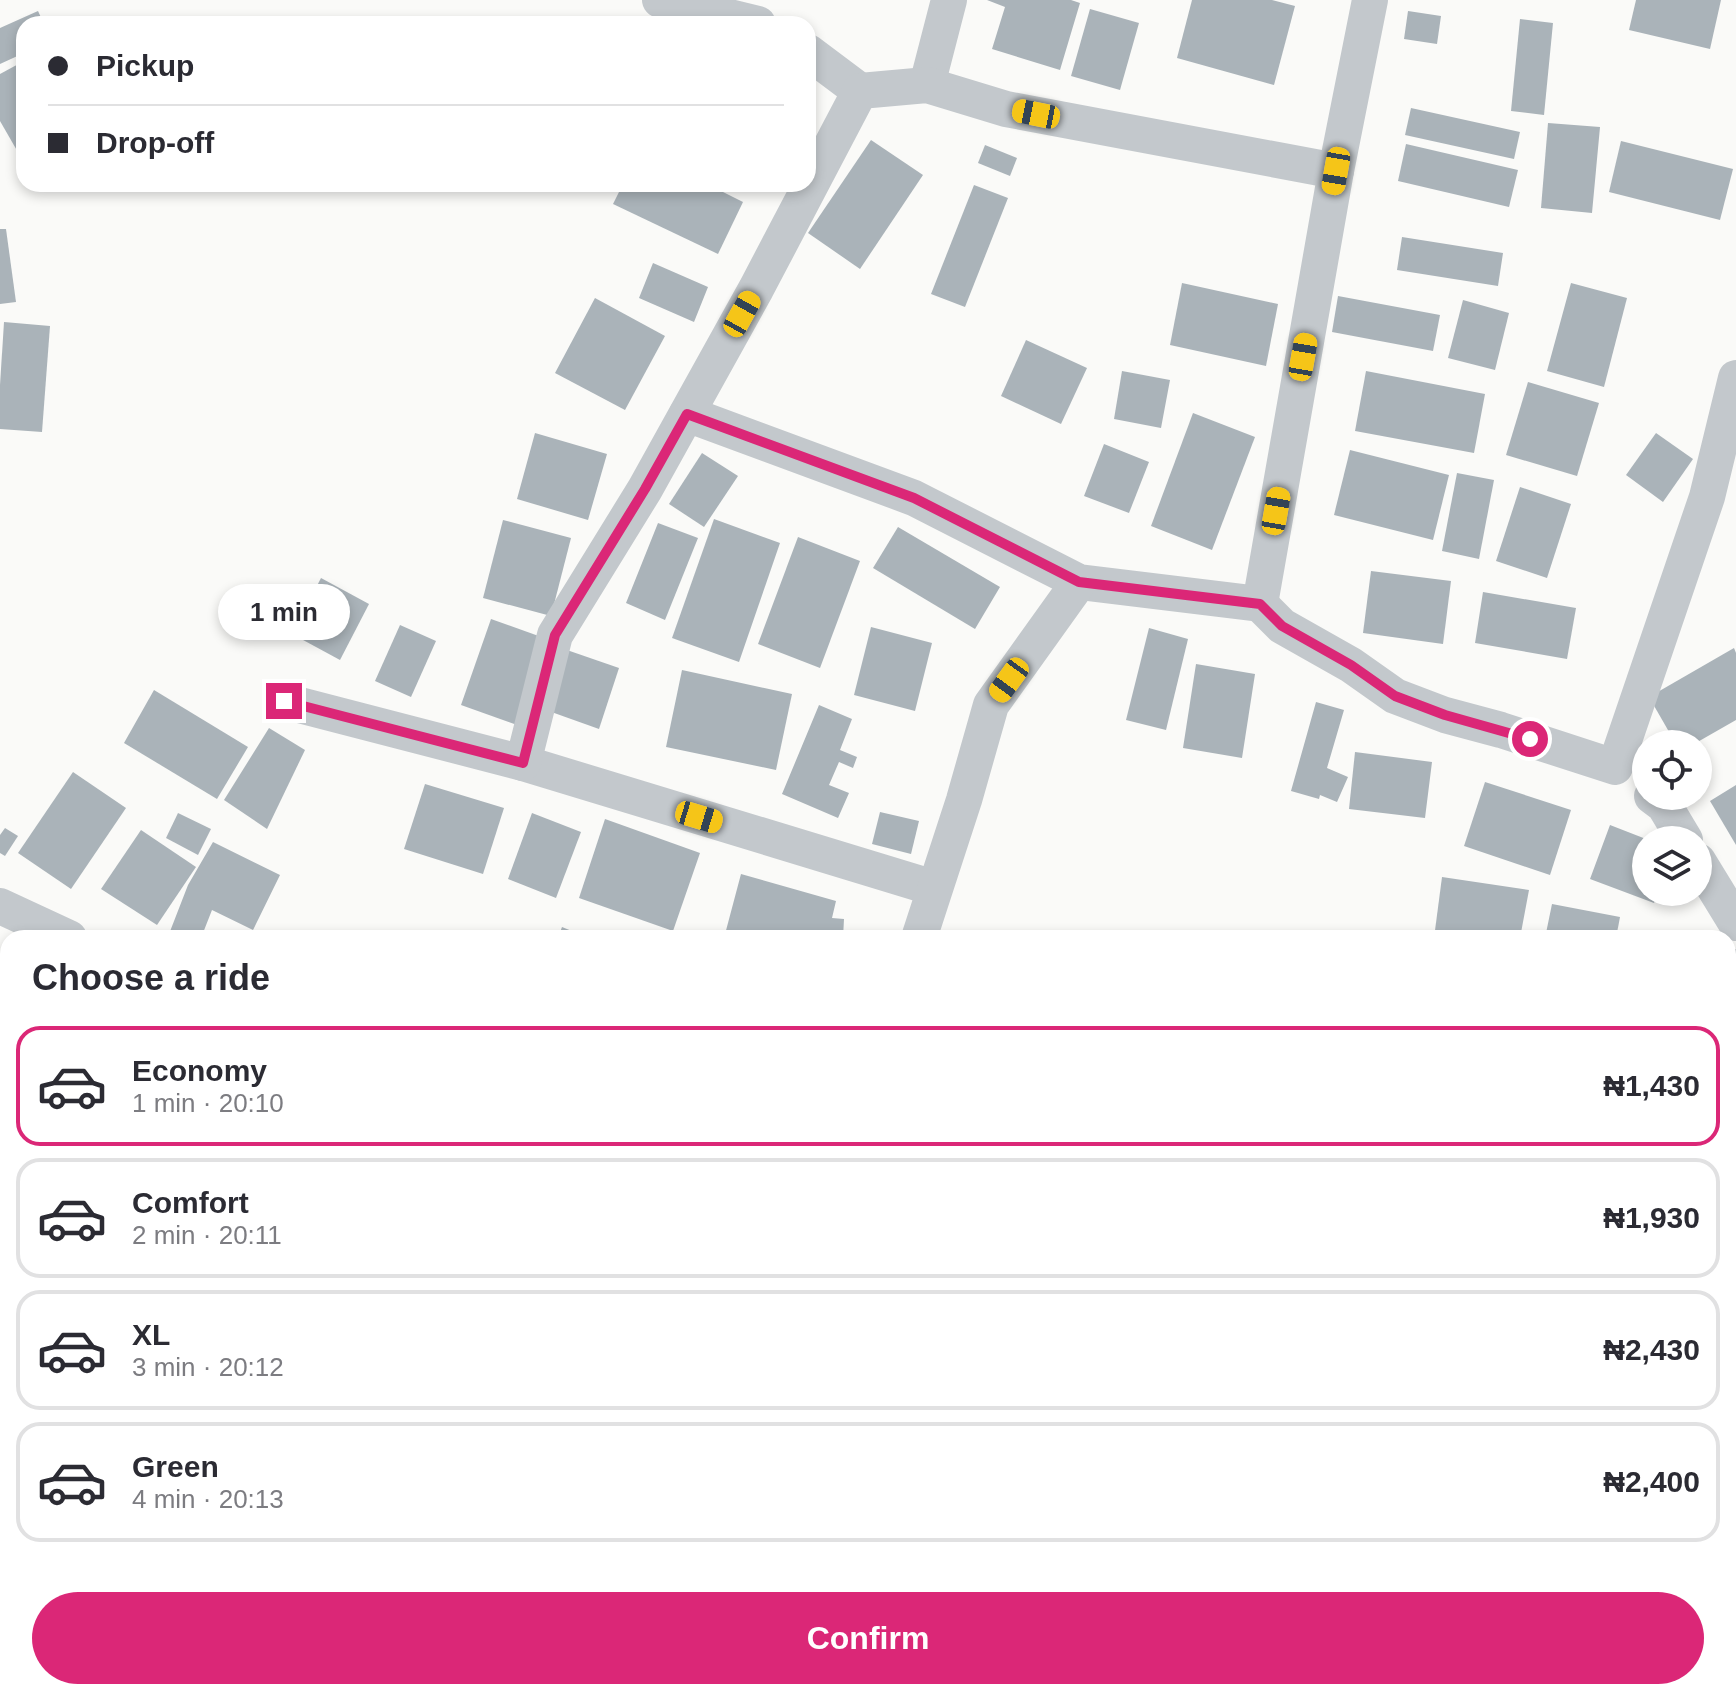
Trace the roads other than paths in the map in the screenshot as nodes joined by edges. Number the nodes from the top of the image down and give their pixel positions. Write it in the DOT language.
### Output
graph roads {
  1 [pos="660,0"];
  2 [pos="949,0"];
  3 [pos="1370,0"];
  4 [pos="725,16"];
  5 [pos="816,58"];
  6 [pos="927,85"];
  7 [pos="860,91"];
  8 [pos="1336,171"];
  9 [pos="816,175"];
  10 [pos="807,192"];
  11 [pos="1736,378"];
  12 [pos="687,414"];
  13 [pos="1079,582"];
  14 [pos="1260,604"];
  15 [pos="284,701"];
  16 [pos="523,763"];
  17 [pos="1615,767"];
  18 [pos="1632,780"];
  19 [pos="1712,884"];
  20 [pos="934,888"];
  21 [pos="0,906"];
  22 [pos="1736,923"];
  23 [pos="52,930"];
  24 [pos="921,930"];
  1 -- 4 [label="street"];
  2 -- 6 [label="street"];
  3 -- 8 [label="street"];
  5 -- 7 [label="street"];
  6 -- 7 [label="street"];
  6 -- 8 [label="street"];
  7 -- 9 [label="street"];
  8 -- 14 [label="street"];
  10 -- 12 [label="street"];
  11 -- 17 [label="street"];
  12 -- 13 [label="street"];
  12 -- 16 [label="street"];
  13 -- 14 [label="street"];
  13 -- 20 [label="street"];
  14 -- 17 [label="street"];
  15 -- 16 [label="street"];
  16 -- 20 [label="street"];
  17 -- 18 [label="street"];
  19 -- 22 [label="street"];
  20 -- 24 [label="street"];
  21 -- 23 [label="street"];
}
